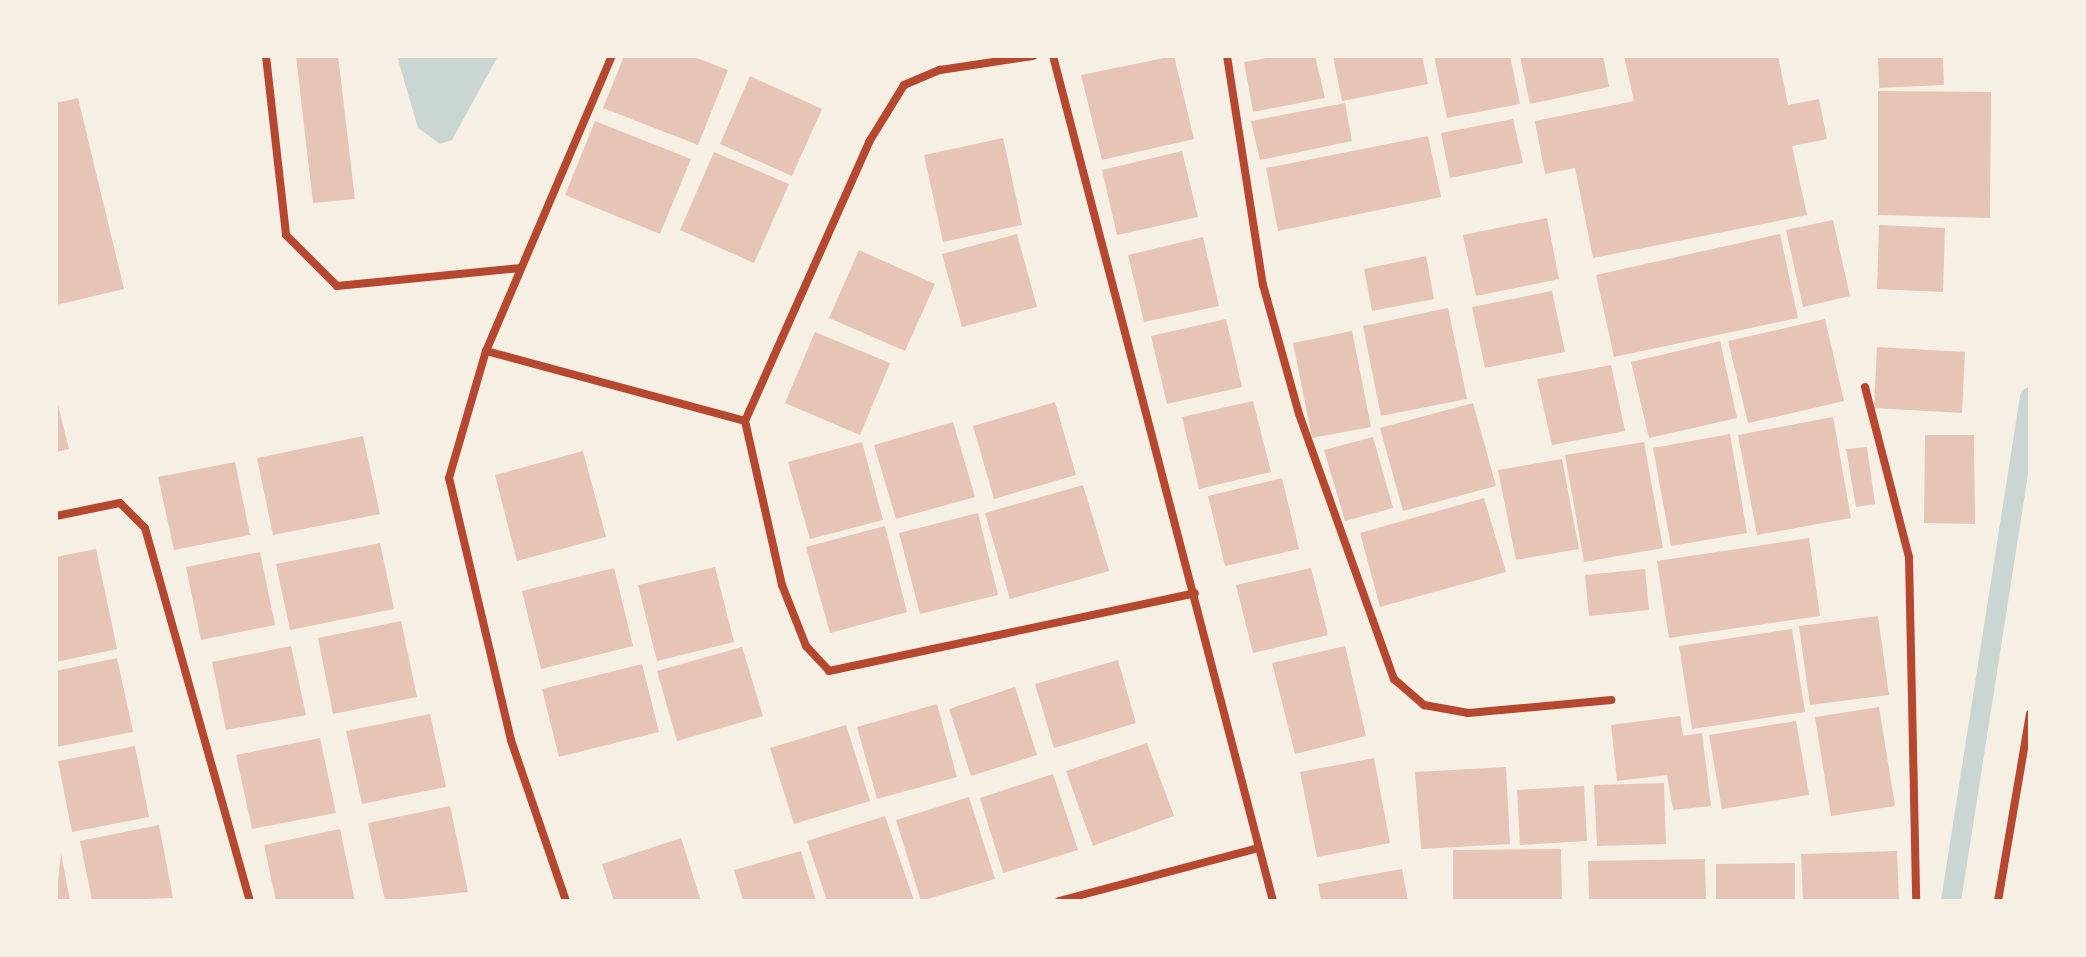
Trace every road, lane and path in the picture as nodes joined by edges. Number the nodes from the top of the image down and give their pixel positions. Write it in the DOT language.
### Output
graph roads {
  1 [pos="266,56"];
  2 [pos="612,56"];
  3 [pos="1033,56"];
  4 [pos="1053,56"];
  5 [pos="1227,56"];
  6 [pos="521,268"];
  7 [pos="486,351"];
  8 [pos="1865,387"];
  9 [pos="745,421"];
  10 [pos="56,516"];
  11 [pos="1195,593"];
  12 [pos="1611,700"];
  13 [pos="2030,714"];
  14 [pos="1258,848"];
  15 [pos="250,901"];
  16 [pos="566,901"];
  17 [pos="1059,901"];
  18 [pos="1273,901"];
  19 [pos="1916,901"];
  20 [pos="1998,901"];
  1 -- 6 [label="street"];
  2 -- 6 [label="street"];
  3 -- 9 [label="street"];
  4 -- 11 [label="street"];
  5 -- 12 [label="street"];
  6 -- 7 [label="street"];
  7 -- 9 [label="street"];
  7 -- 16 [label="street"];
  8 -- 19 [label="street"];
  9 -- 11 [label="street"];
  10 -- 15 [label="street"];
  11 -- 14 [label="street"];
  13 -- 20 [label="street"];
  14 -- 17 [label="street"];
  14 -- 18 [label="street"];
}
